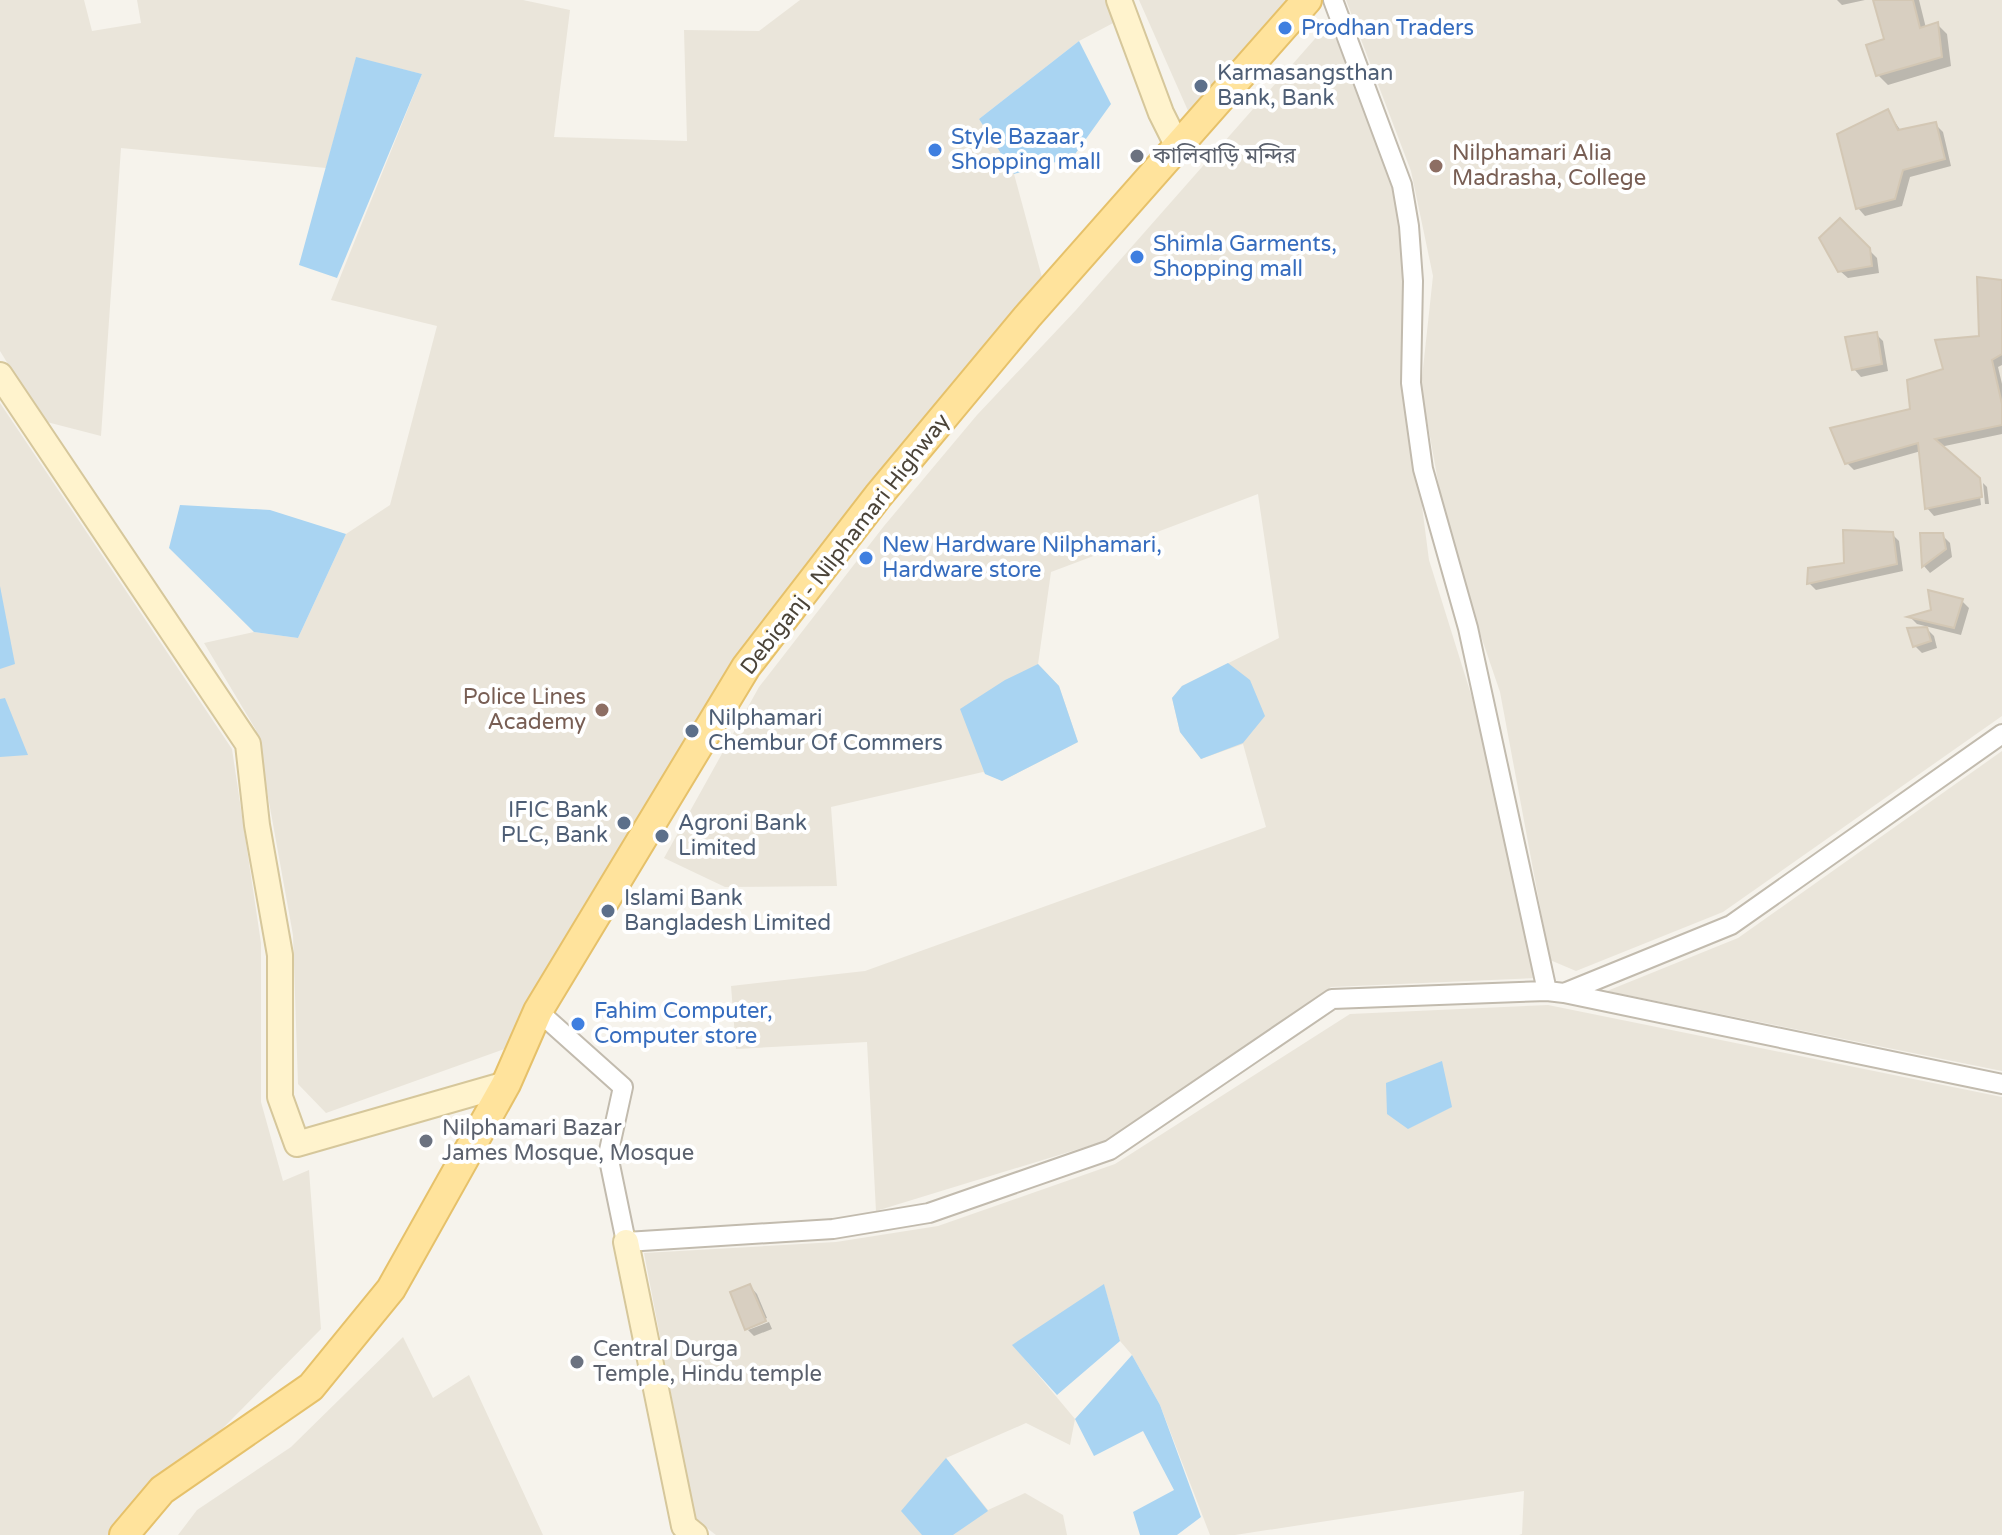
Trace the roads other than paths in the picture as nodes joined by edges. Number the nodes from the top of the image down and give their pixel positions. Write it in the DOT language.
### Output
graph roads {
  1 [pos="1119,0"];
  2 [pos="1307,0"];
  3 [pos="1333,0"];
  4 [pos="1177,145"];
  5 [pos="0,375"];
  6 [pos="2002,734"];
  7 [pos="1555,992"];
  8 [pos="538,1011"];
  9 [pos="506,1084"];
  10 [pos="2002,1084"];
  11 [pos="626,1242"];
  12 [pos="124,1535"];
  13 [pos="695,1535"];
  1 -- 4 [label="street"];
  2 -- 4 [label="main road, Debiganj - Nilphamari Highway"];
  3 -- 7 [label="street"];
  4 -- 8 [label="main road, Debiganj - Nilphamari Highway"];
  5 -- 9 [label="street"];
  6 -- 7 [label="street"];
  7 -- 10 [label="street"];
  7 -- 11 [label="street"];
  8 -- 9 [label="main road, Debiganj - Nilphamari Highway"];
  8 -- 11 [label="street"];
  9 -- 12 [label="main road, Debiganj - Nilphamari Highway"];
  11 -- 13 [label="street"];
}
